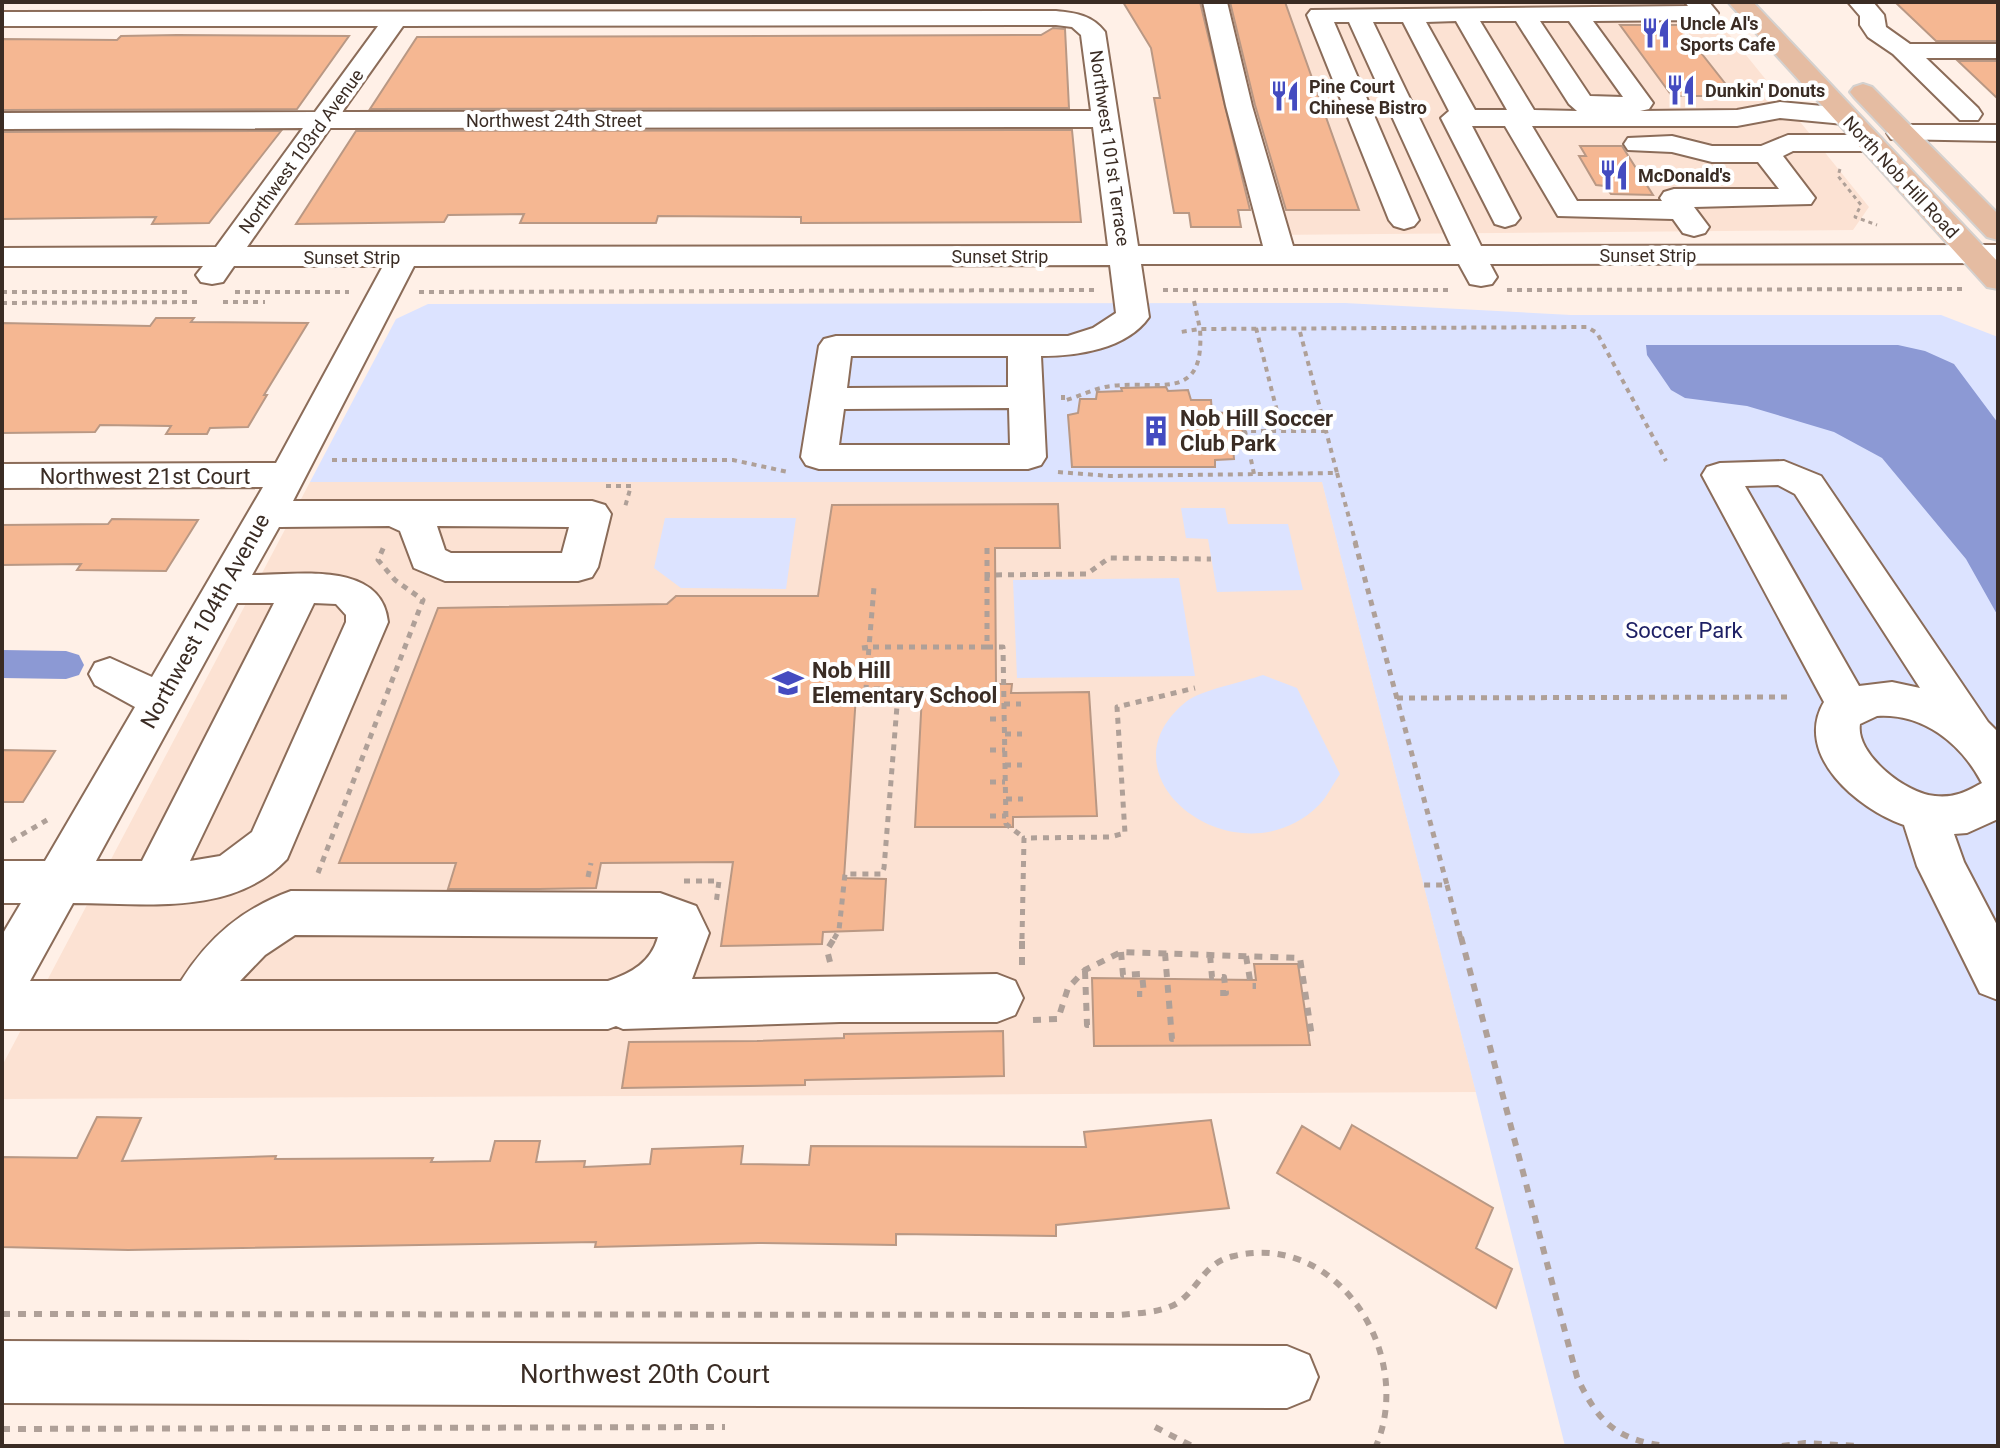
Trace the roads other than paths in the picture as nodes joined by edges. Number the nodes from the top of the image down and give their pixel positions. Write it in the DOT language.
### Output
graph roads {
  1 [pos="1215,2"];
  2 [pos="1860,2"];
  3 [pos="1702,8"];
  4 [pos="1745,8"];
  5 [pos="1576,14"];
  6 [pos="1358,15"];
  7 [pos="1411,15"];
  8 [pos="1464,15"];
  9 [pos="1524,15"];
  10 [pos="396,18"];
  11 [pos="2,19"];
  12 [pos="1904,51"];
  13 [pos="1998,51"];
  14 [pos="1849,78"];
  15 [pos="1607,110"];
  16 [pos="1844,116"];
  17 [pos="1460,118"];
  18 [pos="1519,118"];
  19 [pos="1106,119"];
  20 [pos="1362,119"];
  21 [pos="1405,119"];
  22 [pos="2,121"];
  23 [pos="324,121"];
  24 [pos="1980,127"];
  25 [pos="1901,133"];
  26 [pos="1869,143"];
  27 [pos="1766,154"];
  28 [pos="1998,158"];
  29 [pos="1660,179"];
  30 [pos="1505,218"];
  31 [pos="1404,220"];
  32 [pos="1998,231"];
  33 [pos="1280,254"];
  34 [pos="1986,254"];
  35 [pos="1712,255"];
  36 [pos="2,257"];
  37 [pos="225,257"];
  38 [pos="1128,276"];
  39 [pos="392,277"];
  40 [pos="1478,279"];
  41 [pos="2,283"];
  42 [pos="1989,283"];
  43 [pos="209,294"];
  44 [pos="1024,347"];
  45 [pos="1026,397"];
  46 [pos="828,399"];
  47 [pos="288,475"];
  48 [pos="2,476"];
  49 [pos="395,513"];
  50 [pos="266,514"];
  51 [pos="224,589"];
  52 [pos="301,589"];
  53 [pos="110,674"];
  54 [pos="160,701"];
  55 [pos="1849,708"];
  56 [pos="1970,730"];
  57 [pos="1998,770"];
  58 [pos="1998,796"];
  59 [pos="1923,813"];
  60 [pos="2,882"];
  61 [pos="58,882"];
  62 [pos="156,882"];
  63 [pos="1977,901"];
  64 [pos="1998,977"];
  65 [pos="2,983"];
  66 [pos="1014,999"];
  67 [pos="196,1003"];
  68 [pos="2,1005"];
  69 [pos="608,1005"];
  70 [pos="2,1372"];
  71 [pos="1287,1377"];
  1 -- 33 [label="street"];
  2 -- 12 [label="street"];
  3 -- 4 [label="street"];
  3 -- 5 [label="street"];
  4 -- 16 [label="main road, North Nob Hill Road"];
  5 -- 9 [label="street"];
  5 -- 15 [label="street"];
  6 -- 7 [label="street"];
  6 -- 20 [label="street"];
  6 -- 21 [label="street"];
  7 -- 8 [label="street"];
  7 -- 17 [label="street"];
  8 -- 9 [label="street"];
  8 -- 18 [label="street"];
  9 -- 15 [label="street"];
  10 -- 11 [label="street"];
  10 -- 19 [label="street, Northwest 101st Terrace"];
  10 -- 23 [label="street, Northwest 103rd Avenue"];
  12 -- 13 [label="street"];
  12 -- 24 [label="street"];
  14 -- 25 [label="main road, North Nob Hill Road"];
  15 -- 16 [label="street"];
  15 -- 18 [label="street"];
  15 -- 29 [label="street"];
  16 -- 26 [label="main road, North Nob Hill Road"];
  17 -- 18 [label="street"];
  17 -- 21 [label="street"];
  17 -- 30 [label="street"];
  18 -- 29 [label="street"];
  19 -- 23 [label="street, Northwest 24th Street"];
  19 -- 38 [label="street, Northwest 101st Terrace"];
  20 -- 21 [label="street"];
  20 -- 31 [label="street"];
  21 -- 40 [label="street"];
  22 -- 23 [label="street, Northwest 24th Street"];
  23 -- 37 [label="street, Northwest 103rd Avenue"];
  24 -- 25 [label="street"];
  24 -- 28 [label="street"];
  25 -- 32 [label="main road, North Nob Hill Road"];
  26 -- 27 [label="street"];
  26 -- 34 [label="main road, North Nob Hill Road"];
  27 -- 29 [label="street"];
  27 -- 29 [label="street"];
  29 -- 35 [label="street"];
  33 -- 38 [label="street, Sunset Strip"];
  33 -- 40 [label="street, Sunset Strip"];
  34 -- 35 [label="street, Sunset Strip"];
  34 -- 42 [label="main road, North Nob Hill Road"];
  35 -- 40 [label="street, Sunset Strip"];
  36 -- 37 [label="street, Sunset Strip"];
  37 -- 39 [label="street, Sunset Strip"];
  37 -- 43 [label="street, Northwest 103rd Avenue"];
  38 -- 39 [label="street, Sunset Strip"];
  38 -- 40 [label="street, Sunset Strip"];
  38 -- 44 [label="street"];
  39 -- 43 [label="street, Sunset Strip"];
  39 -- 47 [label="street, Northwest 104th Avenue"];
  40 -- 42 [label="street, Sunset Strip"];
  41 -- 43 [label="street, Sunset Strip"];
  44 -- 45 [label="street"];
  44 -- 46 [label="street"];
  45 -- 46 [label="street"];
  45 -- 46 [label="street"];
  47 -- 48 [label="street, Northwest 21st Court"];
  47 -- 50 [label="street, Northwest 104th Avenue"];
  49 -- 50 [label="street"];
  50 -- 51 [label="street, Northwest 104th Avenue"];
  51 -- 52 [label="street"];
  51 -- 54 [label="street, Northwest 104th Avenue"];
  52 -- 62 [label="street"];
  52 -- 62 [label="street"];
  53 -- 54 [label="street"];
  54 -- 61 [label="street, Northwest 104th Avenue"];
  55 -- 56 [label="street"];
  55 -- 56 [label="street"];
  55 -- 59 [label="street"];
  56 -- 57 [label="street"];
  58 -- 59 [label="street"];
  59 -- 63 [label="street"];
  60 -- 61 [label="street"];
  61 -- 62 [label="street"];
  61 -- 65 [label="street, Northwest 104th Avenue"];
  63 -- 64 [label="street"];
  66 -- 69 [label="street"];
  67 -- 68 [label="street"];
  67 -- 69 [label="street"];
  67 -- 69 [label="street"];
  70 -- 71 [label="street, Northwest 20th Court"];
}
